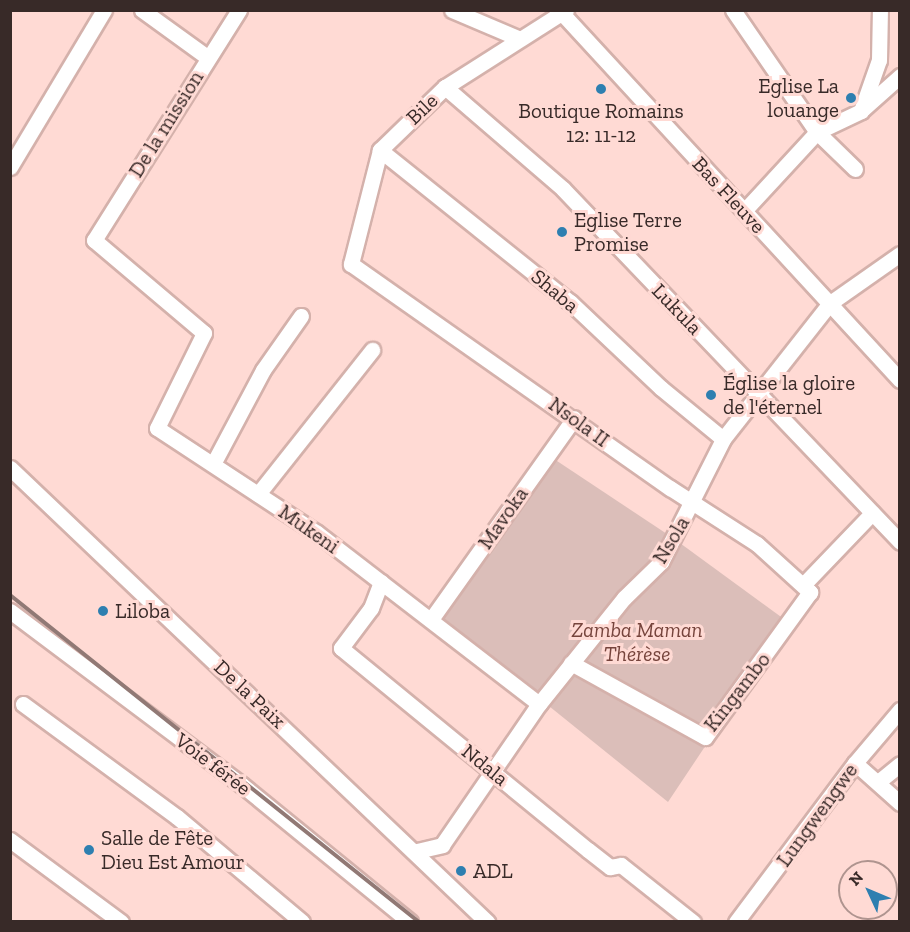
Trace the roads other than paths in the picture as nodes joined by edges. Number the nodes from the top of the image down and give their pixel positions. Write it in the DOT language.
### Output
graph roads {
  1 [pos="104,10"];
  2 [pos="142,10"];
  3 [pos="239,10"];
  4 [pos="452,10"];
  5 [pos="733,10"];
  6 [pos="880,10"];
  7 [pos="563,12"];
  8 [pos="518,38"];
  9 [pos="207,57"];
  10 [pos="900,76"];
  11 [pos="445,87"];
  12 [pos="861,111"];
  13 [pos="817,132"];
  14 [pos="380,150"];
  15 [pos="10,167"];
  16 [pos="855,169"];
  17 [pos="744,211"];
  18 [pos="900,254"];
  19 [pos="830,303"];
  20 [pos="301,316"];
  21 [pos="204,333"];
  22 [pos="372,350"];
  23 [pos="900,380"];
  24 [pos="760,396"];
  25 [pos="574,418"];
  26 [pos="723,439"];
  27 [pos="213,464"];
  28 [pos="10,468"];
  29 [pos="258,494"];
  30 [pos="693,503"];
  31 [pos="872,513"];
  32 [pos="900,542"];
  33 [pos="381,582"];
  34 [pos="803,585"];
  35 [pos="10,611"];
  36 [pos="432,618"];
  37 [pos="571,663"];
  38 [pos="23,704"];
  39 [pos="539,704"];
  40 [pos="900,710"];
  41 [pos="855,763"];
  42 [pos="900,764"];
  43 [pos="492,772"];
  44 [pos="878,782"];
  45 [pos="900,803"];
  46 [pos="10,840"];
  47 [pos="417,851"];
  48 [pos="121,921"];
  49 [pos="302,921"];
  50 [pos="410,921"];
  51 [pos="487,921"];
  52 [pos="693,921"];
  53 [pos="736,921"];
  1 -- 15 [label="street"];
  2 -- 9 [label="street"];
  3 -- 9 [label="street, De la mission"];
  4 -- 8 [label="street"];
  5 -- 13 [label="street"];
  6 -- 12 [label="street"];
  7 -- 8 [label="street, Bile"];
  7 -- 17 [label="street, Bas Fleuve"];
  8 -- 11 [label="street, Bile"];
  9 -- 21 [label="street, De la mission"];
  10 -- 12 [label="street"];
  11 -- 14 [label="street, Bile"];
  11 -- 24 [label="street, Lukula"];
  12 -- 13 [label="street"];
  13 -- 16 [label="street"];
  13 -- 17 [label="street"];
  14 -- 25 [label="street, Nsola II"];
  14 -- 26 [label="street, Shaba"];
  17 -- 19 [label="street, Bas Fleuve"];
  18 -- 19 [label="street, Nsola"];
  19 -- 23 [label="street, Bas Fleuve"];
  19 -- 24 [label="street, Nsola"];
  20 -- 27 [label="street"];
  21 -- 27 [label="street, Mukeni"];
  22 -- 29 [label="street"];
  24 -- 26 [label="street, Nsola"];
  24 -- 31 [label="street, Lukula"];
  25 -- 30 [label="street, Nsola II"];
  25 -- 36 [label="street, Mavoka"];
  26 -- 30 [label="street, Nsola"];
  27 -- 29 [label="street, Mukeni"];
  28 -- 47 [label="street, De la Paix"];
  29 -- 33 [label="street, Mukeni"];
  30 -- 34 [label="street, Nsola II"];
  30 -- 37 [label="street, Nsola"];
  31 -- 32 [label="street, Lukula"];
  31 -- 34 [label="street"];
  33 -- 36 [label="street, Mukeni"];
  33 -- 43 [label="street, Ndala"];
  34 -- 37 [label="street, Kingambo"];
  35 -- 50 [label="street, Voie férée"];
  36 -- 39 [label="street, Mukeni"];
  37 -- 39 [label="street, Nsola"];
  38 -- 49 [label="street"];
  39 -- 43 [label="street, Nsola"];
  40 -- 41 [label="street, Lungwengwe"];
  41 -- 44 [label="street"];
  41 -- 53 [label="street, Lungwengwe"];
  42 -- 44 [label="street"];
  43 -- 47 [label="street, Nsola"];
  43 -- 52 [label="street, Ndala"];
  44 -- 45 [label="street"];
  46 -- 48 [label="street"];
  47 -- 51 [label="street, De la Paix"];
}
